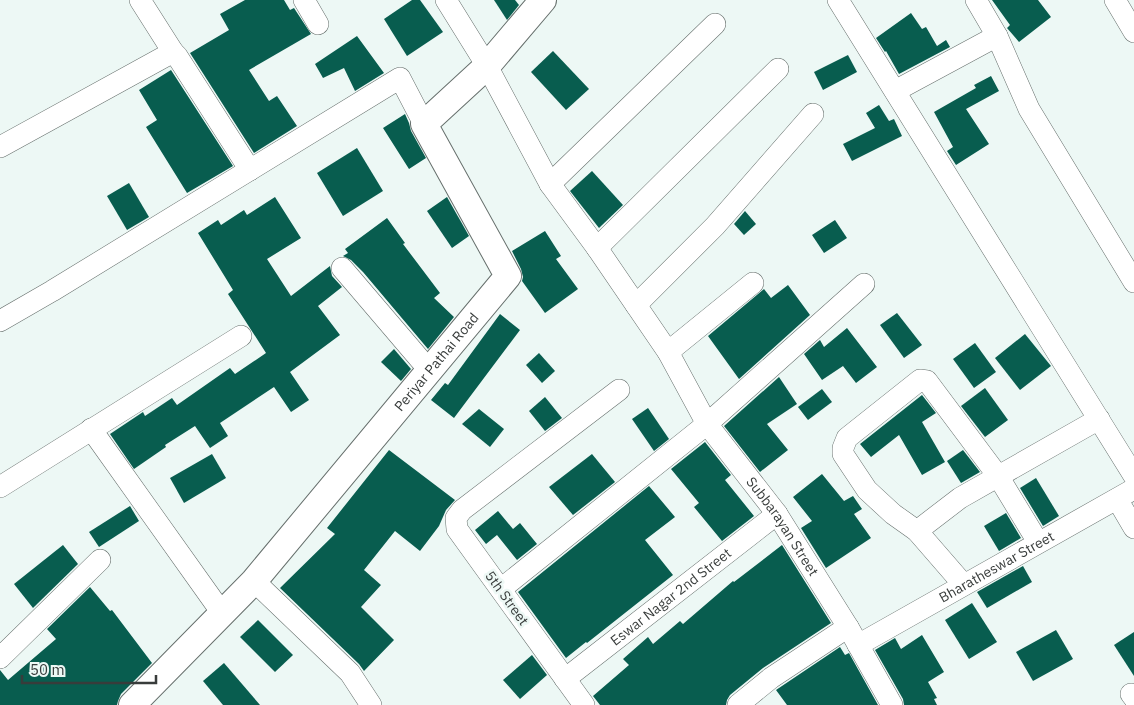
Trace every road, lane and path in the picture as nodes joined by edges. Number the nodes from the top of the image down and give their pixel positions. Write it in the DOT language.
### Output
graph roads {
  1 [pos="140,0"];
  2 [pos="304,0"];
  3 [pos="446,0"];
  4 [pos="543,0"];
  5 [pos="838,0"];
  6 [pos="976,0"];
  7 [pos="1115,0"];
  8 [pos="318,24"];
  9 [pos="715,24"];
  10 [pos="1134,32"];
  11 [pos="997,36"];
  12 [pos="173,52"];
  13 [pos="487,66"];
  14 [pos="778,69"];
  15 [pos="895,91"];
  16 [pos="813,114"];
  17 [pos="424,124"];
  18 [pos="0,147"];
  19 [pos="250,170"];
  20 [pos="550,184"];
  21 [pos="597,248"];
  22 [pos="342,268"];
  23 [pos="1134,282"];
  24 [pos="753,283"];
  25 [pos="864,284"];
  26 [pos="636,306"];
  27 [pos="0,321"];
  28 [pos="241,336"];
  29 [pos="668,352"];
  30 [pos="429,370"];
  31 [pos="620,390"];
  32 [pos="1099,419"];
  33 [pos="707,424"];
  34 [pos="91,429"];
  35 [pos="998,476"];
  36 [pos="1134,476"];
  37 [pos="0,487"];
  38 [pos="1126,494"];
  39 [pos="778,514"];
  40 [pos="1134,528"];
  41 [pos="917,531"];
  42 [pos="1038,542"];
  43 [pos="100,560"];
  44 [pos="254,581"];
  45 [pos="963,584"];
  46 [pos="501,589"];
  47 [pos="222,613"];
  48 [pos="853,636"];
  49 [pos="0,658"];
  50 [pos="564,679"];
  51 [pos="132,705"];
  52 [pos="371,705"];
  53 [pos="584,705"];
  54 [pos="738,705"];
  55 [pos="892,705"];
  1 -- 12 [label="street"];
  2 -- 8 [label="street"];
  3 -- 13 [label="street, Subbarayan Street"];
  4 -- 13 [label="street"];
  5 -- 15 [label="street"];
  6 -- 11 [label="street"];
  7 -- 10 [label="street"];
  9 -- 20 [label="street"];
  11 -- 15 [label="street"];
  11 -- 23 [label="street"];
  12 -- 18 [label="street"];
  12 -- 19 [label="street"];
  13 -- 17 [label="street"];
  13 -- 20 [label="street, Subbarayan Street"];
  14 -- 21 [label="street"];
  15 -- 32 [label="street"];
  16 -- 26 [label="street"];
  17 -- 19 [label="street"];
  17 -- 30 [label="street, Periyar Pathai Road"];
  19 -- 27 [label="street"];
  20 -- 21 [label="street, Subbarayan Street"];
  21 -- 26 [label="street, Subbarayan Street"];
  22 -- 30 [label="street"];
  24 -- 29 [label="street"];
  25 -- 33 [label="street"];
  26 -- 29 [label="street, Subbarayan Street"];
  28 -- 34 [label="street"];
  29 -- 33 [label="street, Subbarayan Street"];
  30 -- 44 [label="street, Periyar Pathai Road"];
  31 -- 46 [label="street, 5th Street"];
  32 -- 35 [label="street"];
  32 -- 36 [label="street"];
  33 -- 39 [label="street, Subbarayan Street"];
  33 -- 46 [label="street"];
  34 -- 37 [label="street"];
  34 -- 47 [label="street"];
  35 -- 41 [label="street"];
  35 -- 41 [label="street"];
  35 -- 42 [label="street"];
  38 -- 40 [label="street"];
  38 -- 42 [label="street, Bharatheswar Street"];
  39 -- 48 [label="street, Subbarayan Street"];
  39 -- 50 [label="street, Eswar Nagar 2nd Street"];
  41 -- 45 [label="street"];
  42 -- 45 [label="street, Bharatheswar Street"];
  43 -- 49 [label="street"];
  44 -- 47 [label="street, Periyar Pathai Road"];
  44 -- 52 [label="street"];
  45 -- 48 [label="street, Bharatheswar Street"];
  46 -- 50 [label="street, 5th Street"];
  47 -- 51 [label="street, Periyar Pathai Road"];
  48 -- 54 [label="street, Bharatheswar Street"];
  48 -- 55 [label="street, Subbarayan Street"];
  50 -- 53 [label="street, 5th Street"];
}
